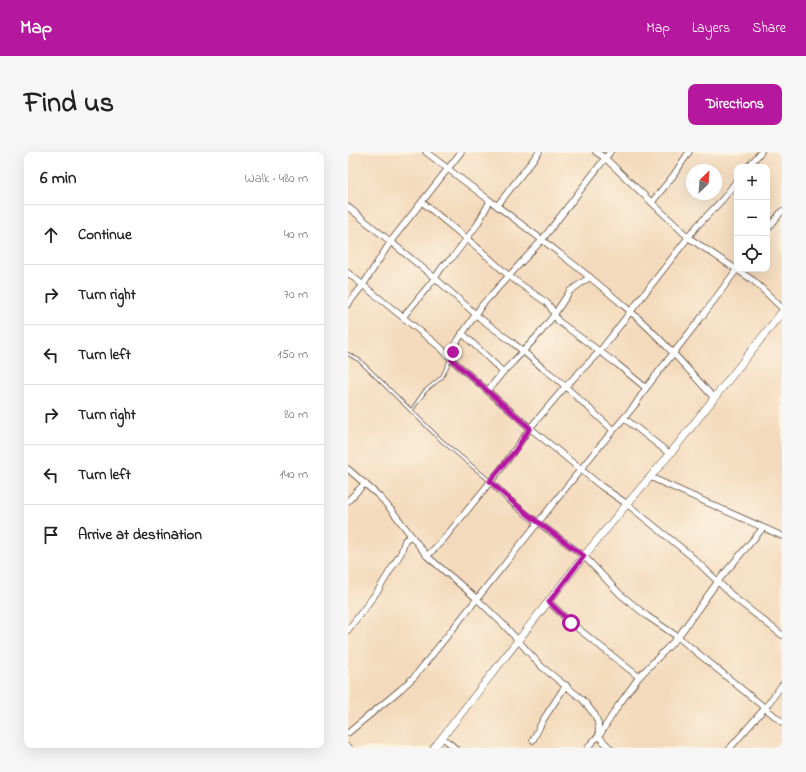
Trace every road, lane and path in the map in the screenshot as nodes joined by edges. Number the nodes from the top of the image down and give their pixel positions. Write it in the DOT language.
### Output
graph roads {
  1 [pos="426,152"];
  2 [pos="461,152"];
  3 [pos="539,152"];
  4 [pos="596,152"];
  5 [pos="610,152"];
  6 [pos="689,152"];
  7 [pos="761,152"];
  8 [pos="605,158"];
  9 [pos="751,164"];
  10 [pos="448,169"];
  11 [pos="734,184"];
  12 [pos="490,201"];
  13 [pos="422,202"];
  14 [pos="652,202"];
  15 [pos="348,206"];
  16 [pos="497,206"];
  17 [pos="782,211"];
  18 [pos="770,226"];
  19 [pos="689,238"];
  20 [pos="466,239"];
  21 [pos="542,240"];
  22 [pos="391,241"];
  23 [pos="734,268"];
  24 [pos="734,272"];
  25 [pos="740,272"];
  26 [pos="348,273"];
  27 [pos="509,276"];
  28 [pos="590,277"];
  29 [pos="435,278"];
  30 [pos="363,285"];
  31 [pos="348,304"];
  32 [pos="782,308"];
  33 [pos="631,312"];
  34 [pos="782,312"];
  35 [pos="476,314"];
  36 [pos="554,315"];
  37 [pos="403,317"];
  38 [pos="462,333"];
  39 [pos="523,351"];
  40 [pos="600,351"];
  41 [pos="674,353"];
  42 [pos="348,354"];
  43 [pos="451,359"];
  44 [pos="503,372"];
  45 [pos="565,387"];
  46 [pos="646,388"];
  47 [pos="488,390"];
  48 [pos="714,398"];
  49 [pos="411,410"];
  50 [pos="624,418"];
  51 [pos="530,428"];
  52 [pos="612,430"];
  53 [pos="670,454"];
  54 [pos="348,468"];
  55 [pos="581,470"];
  56 [pos="650,477"];
  57 [pos="490,481"];
  58 [pos="365,483"];
  59 [pos="348,501"];
  60 [pos="627,504"];
  61 [pos="538,522"];
  62 [pos="763,528"];
  63 [pos="411,536"];
  64 [pos="782,536"];
  65 [pos="427,556"];
  66 [pos="584,556"];
  67 [pos="718,581"];
  68 [pos="476,598"];
  69 [pos="549,602"];
  70 [pos="348,630"];
  71 [pos="782,635"];
  72 [pos="678,637"];
  73 [pos="518,641"];
  74 [pos="639,677"];
  75 [pos="566,685"];
  76 [pos="782,685"];
  77 [pos="765,708"];
  78 [pos="782,722"];
  79 [pos="348,733"];
  80 [pos="599,736"];
  81 [pos="442,737"];
  82 [pos="533,740"];
  83 [pos="434,748"];
  84 [pos="455,748"];
  85 [pos="588,748"];
  86 [pos="610,748"];
  87 [pos="730,748"];
  1 -- 10 [label="street"];
  2 -- 10 [label="street"];
  3 -- 16 [label="street"];
  4 -- 8 [label="street"];
  5 -- 8 [label="street"];
  6 -- 14 [label="street"];
  7 -- 9 [label="street"];
  8 -- 14 [label="street"];
  8 -- 21 [label="street"];
  10 -- 12 [label="street"];
  10 -- 13 [label="street"];
  11 -- 19 [label="street"];
  12 -- 16 [label="street"];
  12 -- 20 [label="street"];
  13 -- 20 [label="street"];
  13 -- 22 [label="street"];
  14 -- 19 [label="street"];
  15 -- 22 [label="street"];
  16 -- 21 [label="street"];
  17 -- 18 [label="street"];
  19 -- 23 [label="street"];
  19 -- 33 [label="street"];
  20 -- 27 [label="street"];
  20 -- 29 [label="street"];
  21 -- 27 [label="street"];
  21 -- 28 [label="street"];
  22 -- 29 [label="street"];
  22 -- 30 [label="street"];
  24 -- 41 [label="street"];
  25 -- 32 [label="street"];
  26 -- 30 [label="street"];
  27 -- 35 [label="street"];
  27 -- 36 [label="street"];
  28 -- 33 [label="street"];
  28 -- 36 [label="street"];
  29 -- 35 [label="street"];
  29 -- 37 [label="street"];
  30 -- 31 [label="street"];
  30 -- 37 [label="street"];
  33 -- 40 [label="street"];
  33 -- 41 [label="street"];
  34 -- 48 [label="street"];
  35 -- 38 [label="street"];
  35 -- 39 [label="street"];
  36 -- 39 [label="street"];
  36 -- 40 [label="street"];
  37 -- 43 [label="street"];
  38 -- 43 [label="street"];
  38 -- 44 [label="street"];
  39 -- 44 [label="street"];
  39 -- 45 [label="street"];
  40 -- 45 [label="street"];
  40 -- 46 [label="street"];
  41 -- 46 [label="street"];
  41 -- 48 [label="street"];
  42 -- 49 [label="lane"];
  43 -- 47 [label="street"];
  43 -- 49 [label="lane"];
  44 -- 47 [label="street"];
  45 -- 51 [label="street"];
  45 -- 52 [label="street"];
  46 -- 50 [label="street"];
  47 -- 51 [label="street"];
  48 -- 53 [label="street"];
  49 -- 57 [label="lane"];
  50 -- 52 [label="street"];
  50 -- 53 [label="street"];
  51 -- 55 [label="street"];
  51 -- 57 [label="street"];
  52 -- 55 [label="street"];
  53 -- 56 [label="street"];
  54 -- 58 [label="street"];
  55 -- 60 [label="street"];
  55 -- 61 [label="street"];
  56 -- 60 [label="street"];
  56 -- 62 [label="street"];
  57 -- 61 [label="street"];
  57 -- 65 [label="street"];
  58 -- 59 [label="street"];
  58 -- 63 [label="street"];
  60 -- 66 [label="street"];
  60 -- 67 [label="street"];
  61 -- 66 [label="street"];
  61 -- 68 [label="street"];
  62 -- 64 [label="street"];
  62 -- 67 [label="street"];
  63 -- 65 [label="street"];
  63 -- 70 [label="street"];
  65 -- 68 [label="street"];
  66 -- 69 [label="street"];
  66 -- 72 [label="street"];
  67 -- 71 [label="street"];
  67 -- 72 [label="street"];
  68 -- 73 [label="street"];
  68 -- 79 [label="street"];
  69 -- 73 [label="street"];
  69 -- 74 [label="street"];
  72 -- 74 [label="street"];
  72 -- 77 [label="street"];
  73 -- 75 [label="street"];
  73 -- 81 [label="street"];
  74 -- 80 [label="street"];
  75 -- 80 [label="street"];
  75 -- 82 [label="street"];
  76 -- 77 [label="street"];
  77 -- 78 [label="street"];
  77 -- 87 [label="street"];
  80 -- 85 [label="street"];
  80 -- 86 [label="street"];
  81 -- 83 [label="street"];
  81 -- 84 [label="street"];
}
